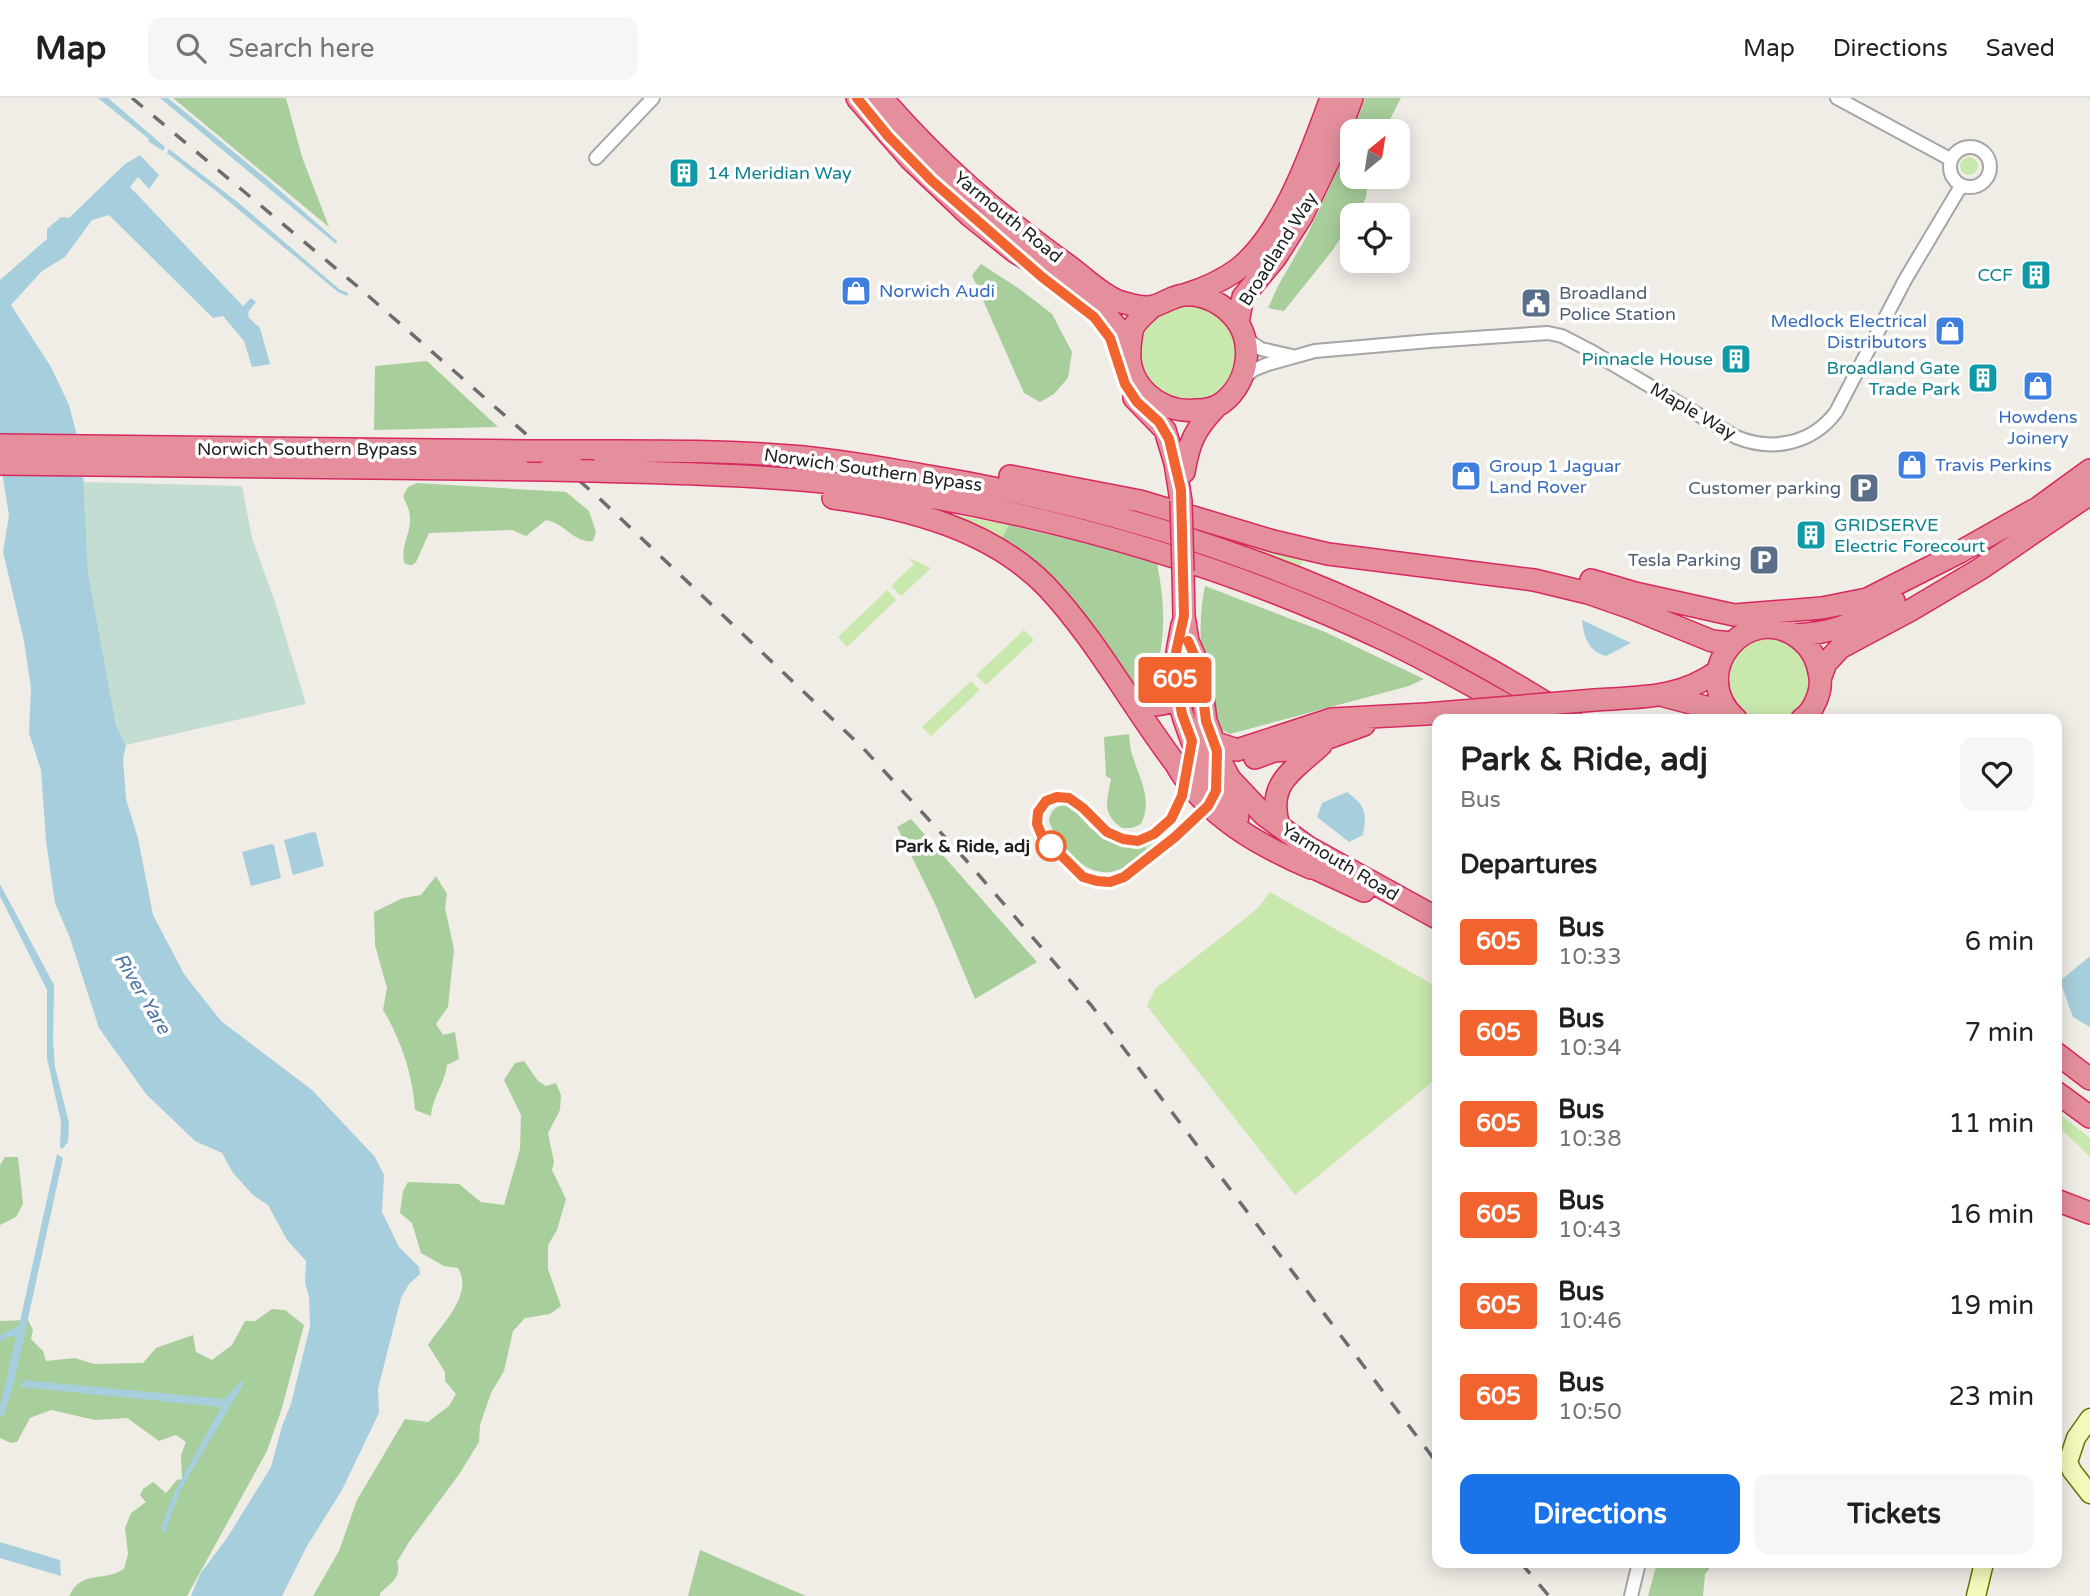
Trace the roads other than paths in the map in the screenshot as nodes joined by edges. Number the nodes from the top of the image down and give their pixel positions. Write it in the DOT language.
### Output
graph roads {
  1 [pos="653,98"];
  2 [pos="857,98"];
  3 [pos="882,98"];
  4 [pos="1331,98"];
  5 [pos="1352,98"];
  6 [pos="1837,98"];
  7 [pos="596,158"];
  8 [pos="1951,159"];
  9 [pos="1961,186"];
  10 [pos="1015,252"];
  11 [pos="1184,295"];
  12 [pos="1152,307"];
  13 [pos="1241,330"];
  14 [pos="1130,352"];
  15 [pos="1293,356"];
  16 [pos="1241,381"];
  17 [pos="1164,406"];
  18 [pos="1216,407"];
  19 [pos="0,445"];
  20 [pos="453,458"];
  21 [pos="1175,463"];
  22 [pos="0,464"];
  23 [pos="879,467"];
  24 [pos="2090,470"];
  25 [pos="648,472"];
  26 [pos="1181,490"];
  27 [pos="2090,494"];
  28 [pos="2034,510"];
  29 [pos="1381,560"];
  30 [pos="1184,616"];
  31 [pos="1794,635"];
  32 [pos="1188,641"];
  33 [pos="1732,643"];
  34 [pos="1717,671"];
  35 [pos="1820,679"];
  36 [pos="1123,690"];
  37 [pos="1178,696"];
  38 [pos="1664,696"];
  39 [pos="1522,714"];
  40 [pos="1564,714"];
  41 [pos="1726,714"];
  42 [pos="1732,714"];
  43 [pos="1808,714"];
  44 [pos="1391,717"];
  45 [pos="1331,736"];
  46 [pos="1207,750"];
  47 [pos="1237,750"];
  48 [pos="1175,763"];
  49 [pos="1222,777"];
  50 [pos="1279,826"];
  51 [pos="1311,868"];
  52 [pos="1431,915"];
  53 [pos="2062,1058"];
  54 [pos="2062,1070"];
  55 [pos="2090,1079"];
  56 [pos="2090,1091"];
  57 [pos="2062,1096"];
  58 [pos="2090,1117"];
  59 [pos="2062,1201"];
  60 [pos="2090,1213"];
  61 [pos="2090,1418"];
  62 [pos="2064,1473"];
  63 [pos="2090,1494"];
  64 [pos="1638,1568"];
  65 [pos="1983,1568"];
  66 [pos="1631,1596"];
  67 [pos="1976,1596"];
  1 -- 7 [label="street"];
  2 -- 10 [label="highway, Yarmouth Road"];
  3 -- 12 [label="highway, Yarmouth Road"];
  4 -- 11 [label="highway, Broadland Way"];
  5 -- 13 [label="highway, Broadland Way"];
  6 -- 8 [label="street"];
  8 -- 9 [label="street"];
  8 -- 9 [label="street"];
  9 -- 15 [label="street, Maple Way"];
  10 -- 14 [label="highway, Yarmouth Road"];
  10 -- 21 [label="highway"];
  11 -- 12 [label="highway"];
  11 -- 13 [label="highway"];
  12 -- 14 [label="highway"];
  13 -- 15 [label="street, Maple Way"];
  13 -- 16 [label="highway"];
  14 -- 17 [label="highway, Yarmouth Road"];
  15 -- 16 [label="street, Maple Way"];
  16 -- 18 [label="highway, Yarmouth Road"];
  17 -- 18 [label="highway"];
  17 -- 21 [label="highway, Yarmouth Road"];
  18 -- 26 [label="highway, Yarmouth Road"];
  19 -- 20 [label="highway, Norwich Southern Bypass"];
  20 -- 22 [label="highway, Norwich Southern Bypass"];
  20 -- 23 [label="highway, Norwich Southern Bypass, bridge"];
  20 -- 25 [label="highway, Norwich Southern Bypass, bridge"];
  21 -- 26 [label="highway, Yarmouth Road"];
  23 -- 29 [label="highway"];
  23 -- 40 [label="highway, Norwich Southern Bypass"];
  24 -- 28 [label="highway"];
  25 -- 36 [label="highway"];
  25 -- 39 [label="highway, Norwich Southern Bypass"];
  26 -- 30 [label="highway, Yarmouth Road, bridge"];
  27 -- 35 [label="highway"];
  28 -- 29 [label="highway"];
  28 -- 31 [label="highway"];
  29 -- 33 [label="highway"];
  30 -- 32 [label="highway, Yarmouth Road"];
  30 -- 37 [label="highway, Yarmouth Road"];
  31 -- 33 [label="highway"];
  31 -- 35 [label="highway"];
  32 -- 37 [label="highway"];
  32 -- 46 [label="highway, Yarmouth Road"];
  33 -- 34 [label="highway"];
  34 -- 38 [label="highway"];
  34 -- 42 [label="highway"];
  35 -- 43 [label="highway"];
  36 -- 37 [label="highway"];
  36 -- 48 [label="highway"];
  37 -- 46 [label="highway, Yarmouth Road"];
  38 -- 41 [label="highway"];
  38 -- 44 [label="highway, bridge"];
  44 -- 45 [label="highway"];
  44 -- 47 [label="highway"];
  45 -- 49 [label="highway"];
  45 -- 50 [label="highway"];
  46 -- 47 [label="highway"];
  46 -- 49 [label="highway, Yarmouth Road"];
  47 -- 49 [label="highway"];
  48 -- 49 [label="highway"];
  48 -- 51 [label="highway"];
  49 -- 50 [label="highway, Yarmouth Road"];
  49 -- 51 [label="highway, Yarmouth Road"];
  50 -- 52 [label="highway, Yarmouth Road"];
  51 -- 52 [label="highway, Yarmouth Road"];
  53 -- 55 [label="highway"];
  54 -- 56 [label="highway"];
  57 -- 58 [label="highway"];
  59 -- 60 [label="highway"];
  61 -- 62 [label="street"];
  62 -- 63 [label="street"];
  64 -- 66 [label="street"];
  65 -- 67 [label="street"];
}
